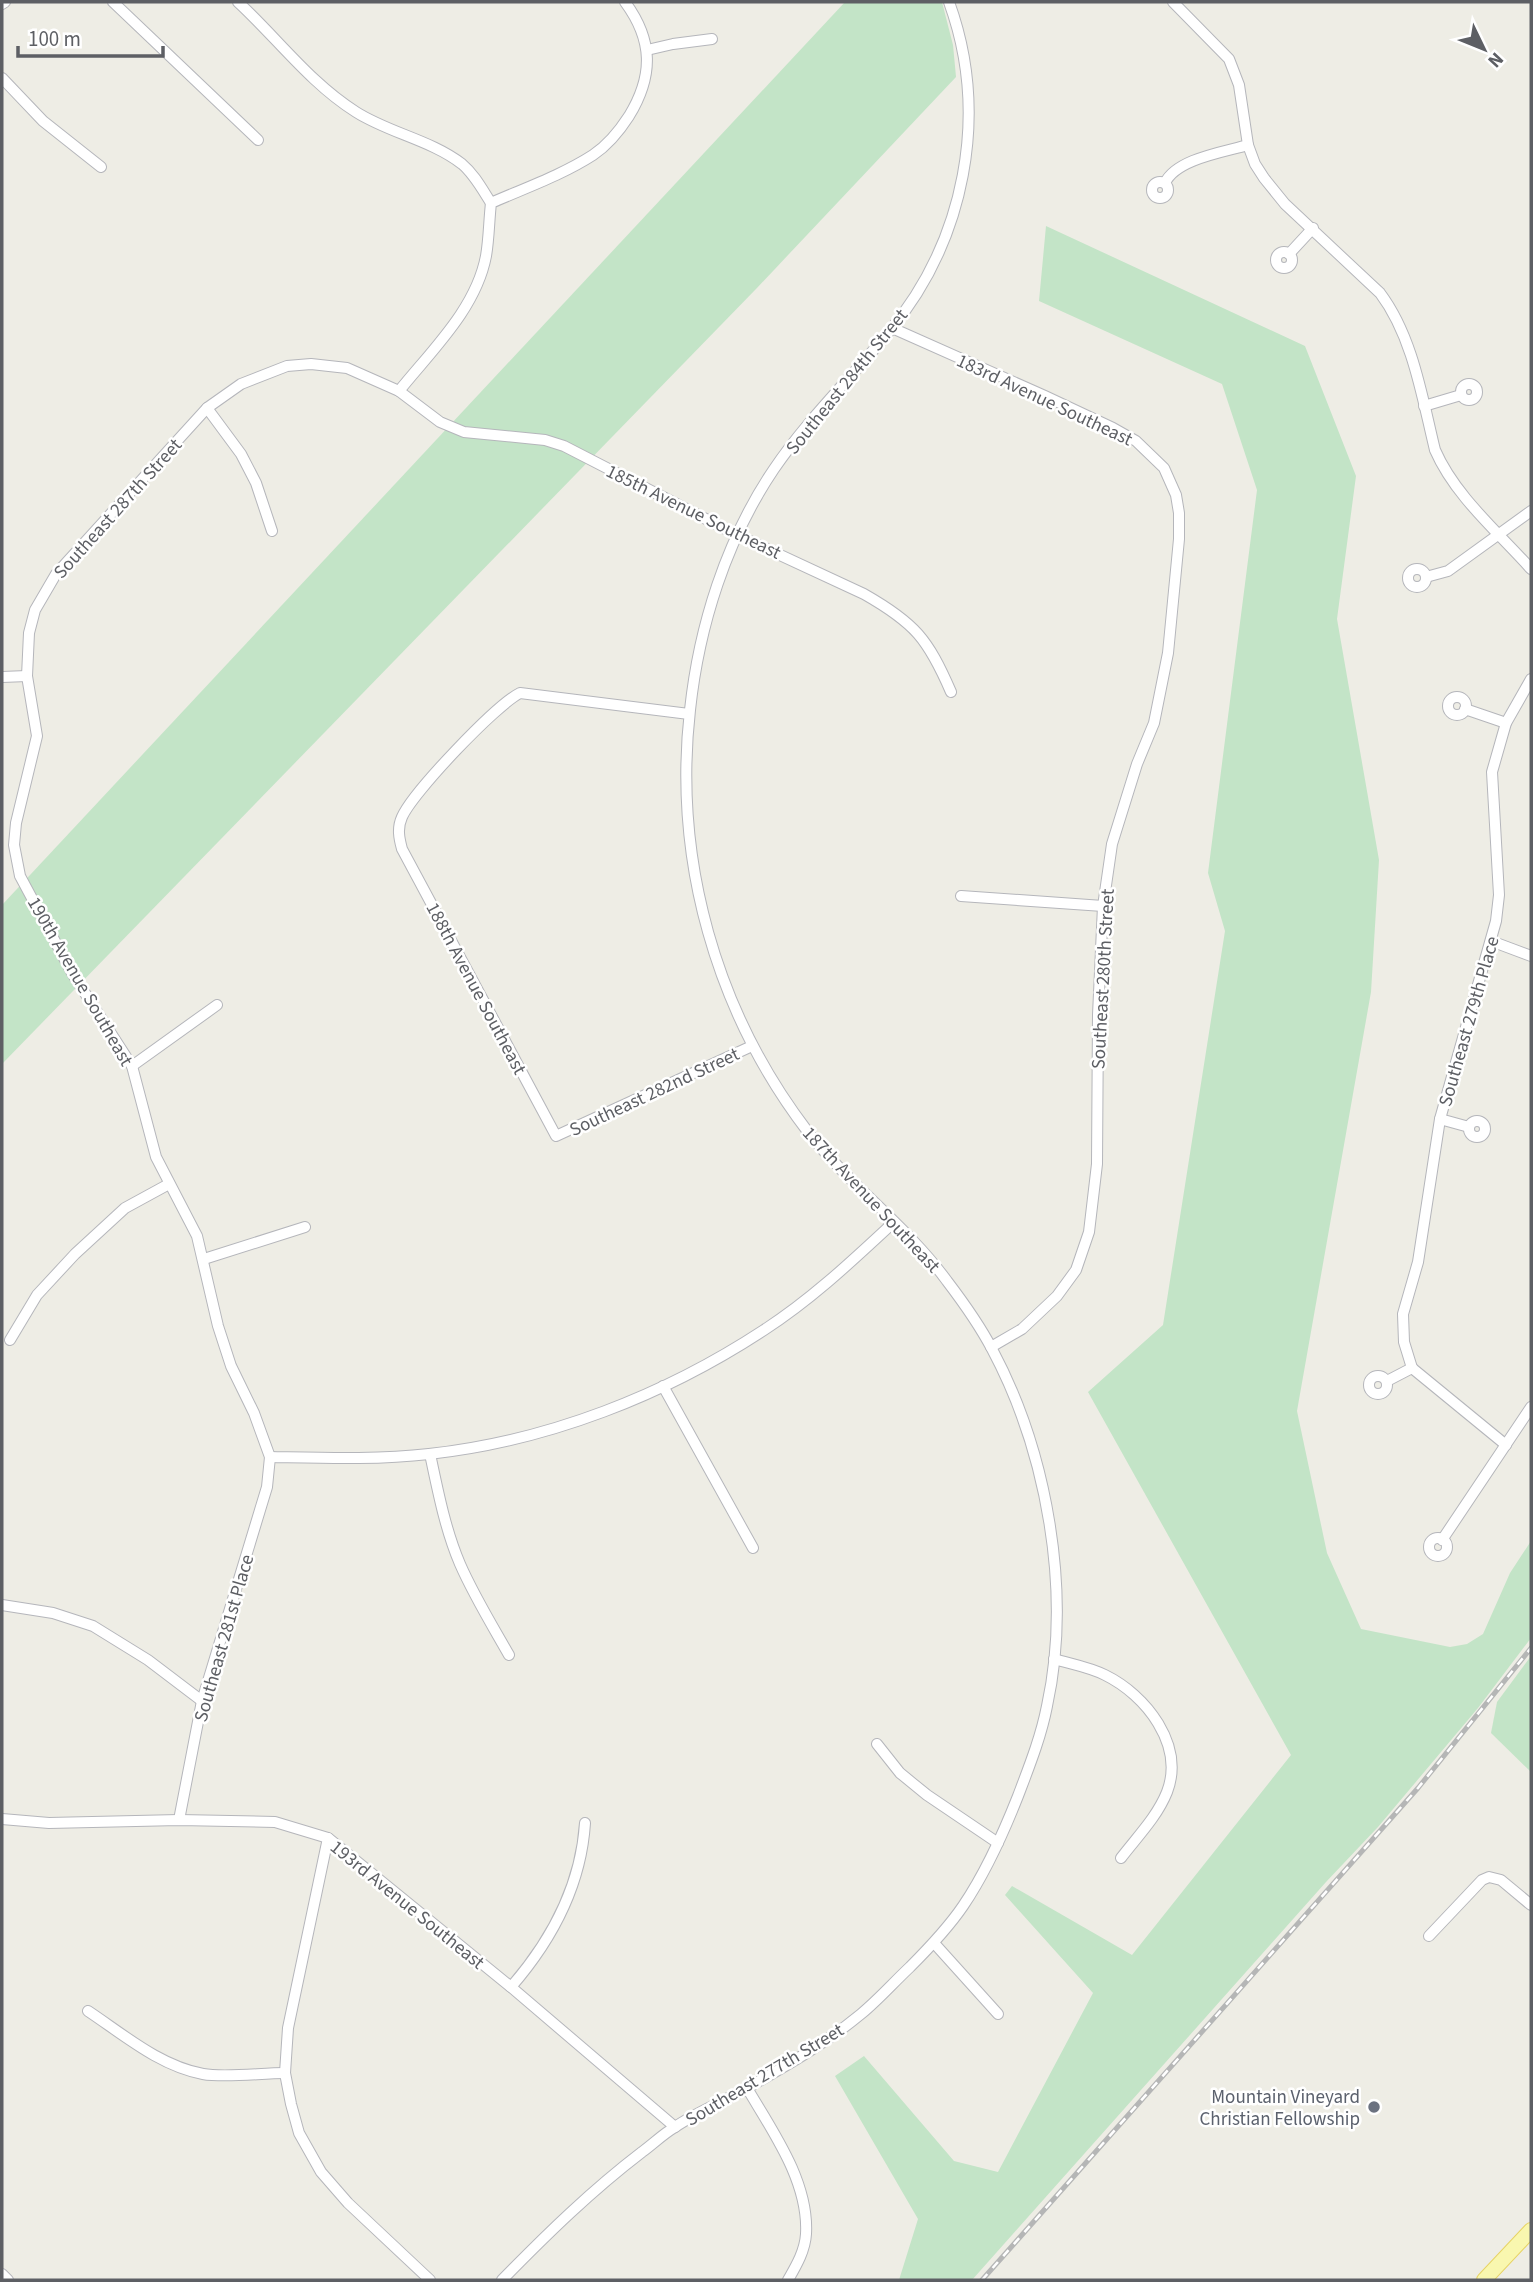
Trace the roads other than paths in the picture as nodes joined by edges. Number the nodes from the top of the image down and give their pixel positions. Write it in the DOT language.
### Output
graph roads {
  1 [pos="113,2"];
  2 [pos="238,2"];
  3 [pos="625,2"];
  4 [pos="949,2"];
  5 [pos="1173,2"];
  6 [pos="712,40"];
  7 [pos="646,50"];
  8 [pos="2,78"];
  9 [pos="258,139"];
  10 [pos="1248,145"];
  11 [pos="101,167"];
  12 [pos="1165,183"];
  13 [pos="491,203"];
  14 [pos="1313,229"];
  15 [pos="1289,254"];
  16 [pos="892,328"];
  17 [pos="400,391"];
  18 [pos="1461,395"];
  19 [pos="1424,406"];
  20 [pos="207,408"];
  21 [pos="1176,495"];
  22 [pos="1531,511"];
  23 [pos="272,531"];
  24 [pos="1500,534"];
  25 [pos="737,535"];
  26 [pos="1531,569"];
  27 [pos="1426,577"];
  28 [pos="27,676"];
  29 [pos="2,677"];
  30 [pos="1531,678"];
  31 [pos="951,692"];
  32 [pos="1465,709"];
  33 [pos="689,714"];
  34 [pos="1506,723"];
  35 [pos="15,860"];
  36 [pos="961,896"];
  37 [pos="1103,906"];
  38 [pos="1491,942"];
  39 [pos="1531,956"];
  40 [pos="217,1005"];
  41 [pos="752,1046"];
  42 [pos="132,1066"];
  43 [pos="1440,1119"];
  44 [pos="1469,1127"];
  45 [pos="556,1136"];
  46 [pos="169,1184"];
  47 [pos="894,1222"];
  48 [pos="305,1227"];
  49 [pos="204,1259"];
  50 [pos="10,1340"];
  51 [pos="991,1348"];
  52 [pos="1412,1368"];
  53 [pos="1387,1381"];
  54 [pos="663,1386"];
  55 [pos="1531,1407"];
  56 [pos="1506,1445"];
  57 [pos="430,1454"];
  58 [pos="271,1457"];
  59 [pos="1442,1540"];
  60 [pos="753,1548"];
  61 [pos="2,1605"];
  62 [pos="509,1655"];
  63 [pos="1054,1659"];
  64 [pos="202,1701"];
  65 [pos="877,1744"];
  66 [pos="2,1819"];
  67 [pos="179,1820"];
  68 [pos="585,1823"];
  69 [pos="328,1838"];
  70 [pos="998,1843"];
  71 [pos="1121,1858"];
  72 [pos="1531,1905"];
  73 [pos="1429,1936"];
  74 [pos="934,1943"];
  75 [pos="511,1987"];
  76 [pos="88,2011"];
  77 [pos="998,2014"];
  78 [pos="285,2073"];
  79 [pos="747,2088"];
  80 [pos="675,2127"];
  81 [pos="1531,2230"];
  82 [pos="2,2274"];
  83 [pos="8,2280"];
  84 [pos="430,2280"];
  85 [pos="502,2280"];
  86 [pos="788,2280"];
  87 [pos="1484,2280"];
  1 -- 9 [label="street"];
  2 -- 13 [label="street"];
  3 -- 7 [label="street"];
  4 -- 16 [label="street, Southeast 284th Street"];
  5 -- 10 [label="street"];
  6 -- 7 [label="street"];
  7 -- 13 [label="street"];
  8 -- 11 [label="street"];
  10 -- 12 [label="street"];
  10 -- 14 [label="street"];
  13 -- 17 [label="street"];
  14 -- 15 [label="street"];
  14 -- 19 [label="street"];
  16 -- 21 [label="street, 183rd Avenue Southeast"];
  16 -- 25 [label="street, Southeast 284th Street"];
  17 -- 20 [label="street, Southeast 287th Street"];
  17 -- 25 [label="street, 185th Avenue Southeast"];
  18 -- 19 [label="street"];
  19 -- 24 [label="street"];
  20 -- 23 [label="street"];
  20 -- 28 [label="street, Southeast 287th Street"];
  21 -- 37 [label="street, Southeast 280th Street"];
  22 -- 24 [label="street"];
  24 -- 26 [label="street"];
  24 -- 27 [label="street"];
  25 -- 31 [label="street, 185th Avenue Southeast"];
  25 -- 33 [label="street, Southeast 284th Street"];
  28 -- 29 [label="street"];
  28 -- 35 [label="street, Southeast 287th Street"];
  30 -- 34 [label="street, Southeast 279th Place"];
  32 -- 34 [label="street"];
  33 -- 41 [label="street, 187th Avenue Southeast"];
  33 -- 45 [label="street, 188th Avenue Southeast"];
  34 -- 38 [label="street, Southeast 279th Place"];
  35 -- 42 [label="street, 190th Avenue Southeast"];
  36 -- 37 [label="street"];
  37 -- 51 [label="street, Southeast 280th Street"];
  38 -- 39 [label="street"];
  38 -- 43 [label="street, Southeast 279th Place"];
  40 -- 42 [label="street"];
  41 -- 45 [label="street, Southeast 282nd Street"];
  41 -- 47 [label="street, 187th Avenue Southeast"];
  42 -- 46 [label="street, 190th Avenue Southeast"];
  43 -- 44 [label="street"];
  43 -- 52 [label="street, Southeast 279th Place"];
  46 -- 49 [label="street, 190th Avenue Southeast"];
  46 -- 50 [label="street"];
  47 -- 51 [label="street, 187th Avenue Southeast"];
  47 -- 54 [label="street"];
  48 -- 49 [label="street"];
  49 -- 58 [label="street, 190th Avenue Southeast"];
  51 -- 63 [label="street, 187th Avenue Southeast"];
  52 -- 53 [label="street"];
  52 -- 56 [label="street"];
  54 -- 57 [label="street"];
  54 -- 60 [label="street"];
  55 -- 56 [label="street"];
  56 -- 59 [label="street"];
  57 -- 58 [label="street"];
  57 -- 62 [label="street"];
  58 -- 64 [label="street, Southeast 281st Place"];
  61 -- 64 [label="street"];
  63 -- 70 [label="street, 187th Avenue Southeast"];
  63 -- 71 [label="street"];
  64 -- 67 [label="street, Southeast 281st Place"];
  65 -- 70 [label="street"];
  66 -- 67 [label="street, 193rd Avenue Southeast"];
  67 -- 69 [label="street, 193rd Avenue Southeast"];
  68 -- 75 [label="street"];
  69 -- 75 [label="street, 193rd Avenue Southeast"];
  69 -- 78 [label="street"];
  70 -- 74 [label="street, Southeast 277th Street"];
  72 -- 73 [label="street"];
  74 -- 77 [label="street"];
  74 -- 79 [label="street, Southeast 277th Street"];
  75 -- 80 [label="street, 193rd Avenue Southeast"];
  76 -- 78 [label="street"];
  78 -- 84 [label="street"];
  79 -- 80 [label="street, Southeast 277th Street"];
  79 -- 86 [label="street"];
  80 -- 85 [label="street, Southeast 277th Street"];
  81 -- 87 [label="main road"];
  82 -- 83 [label="street"];
}
